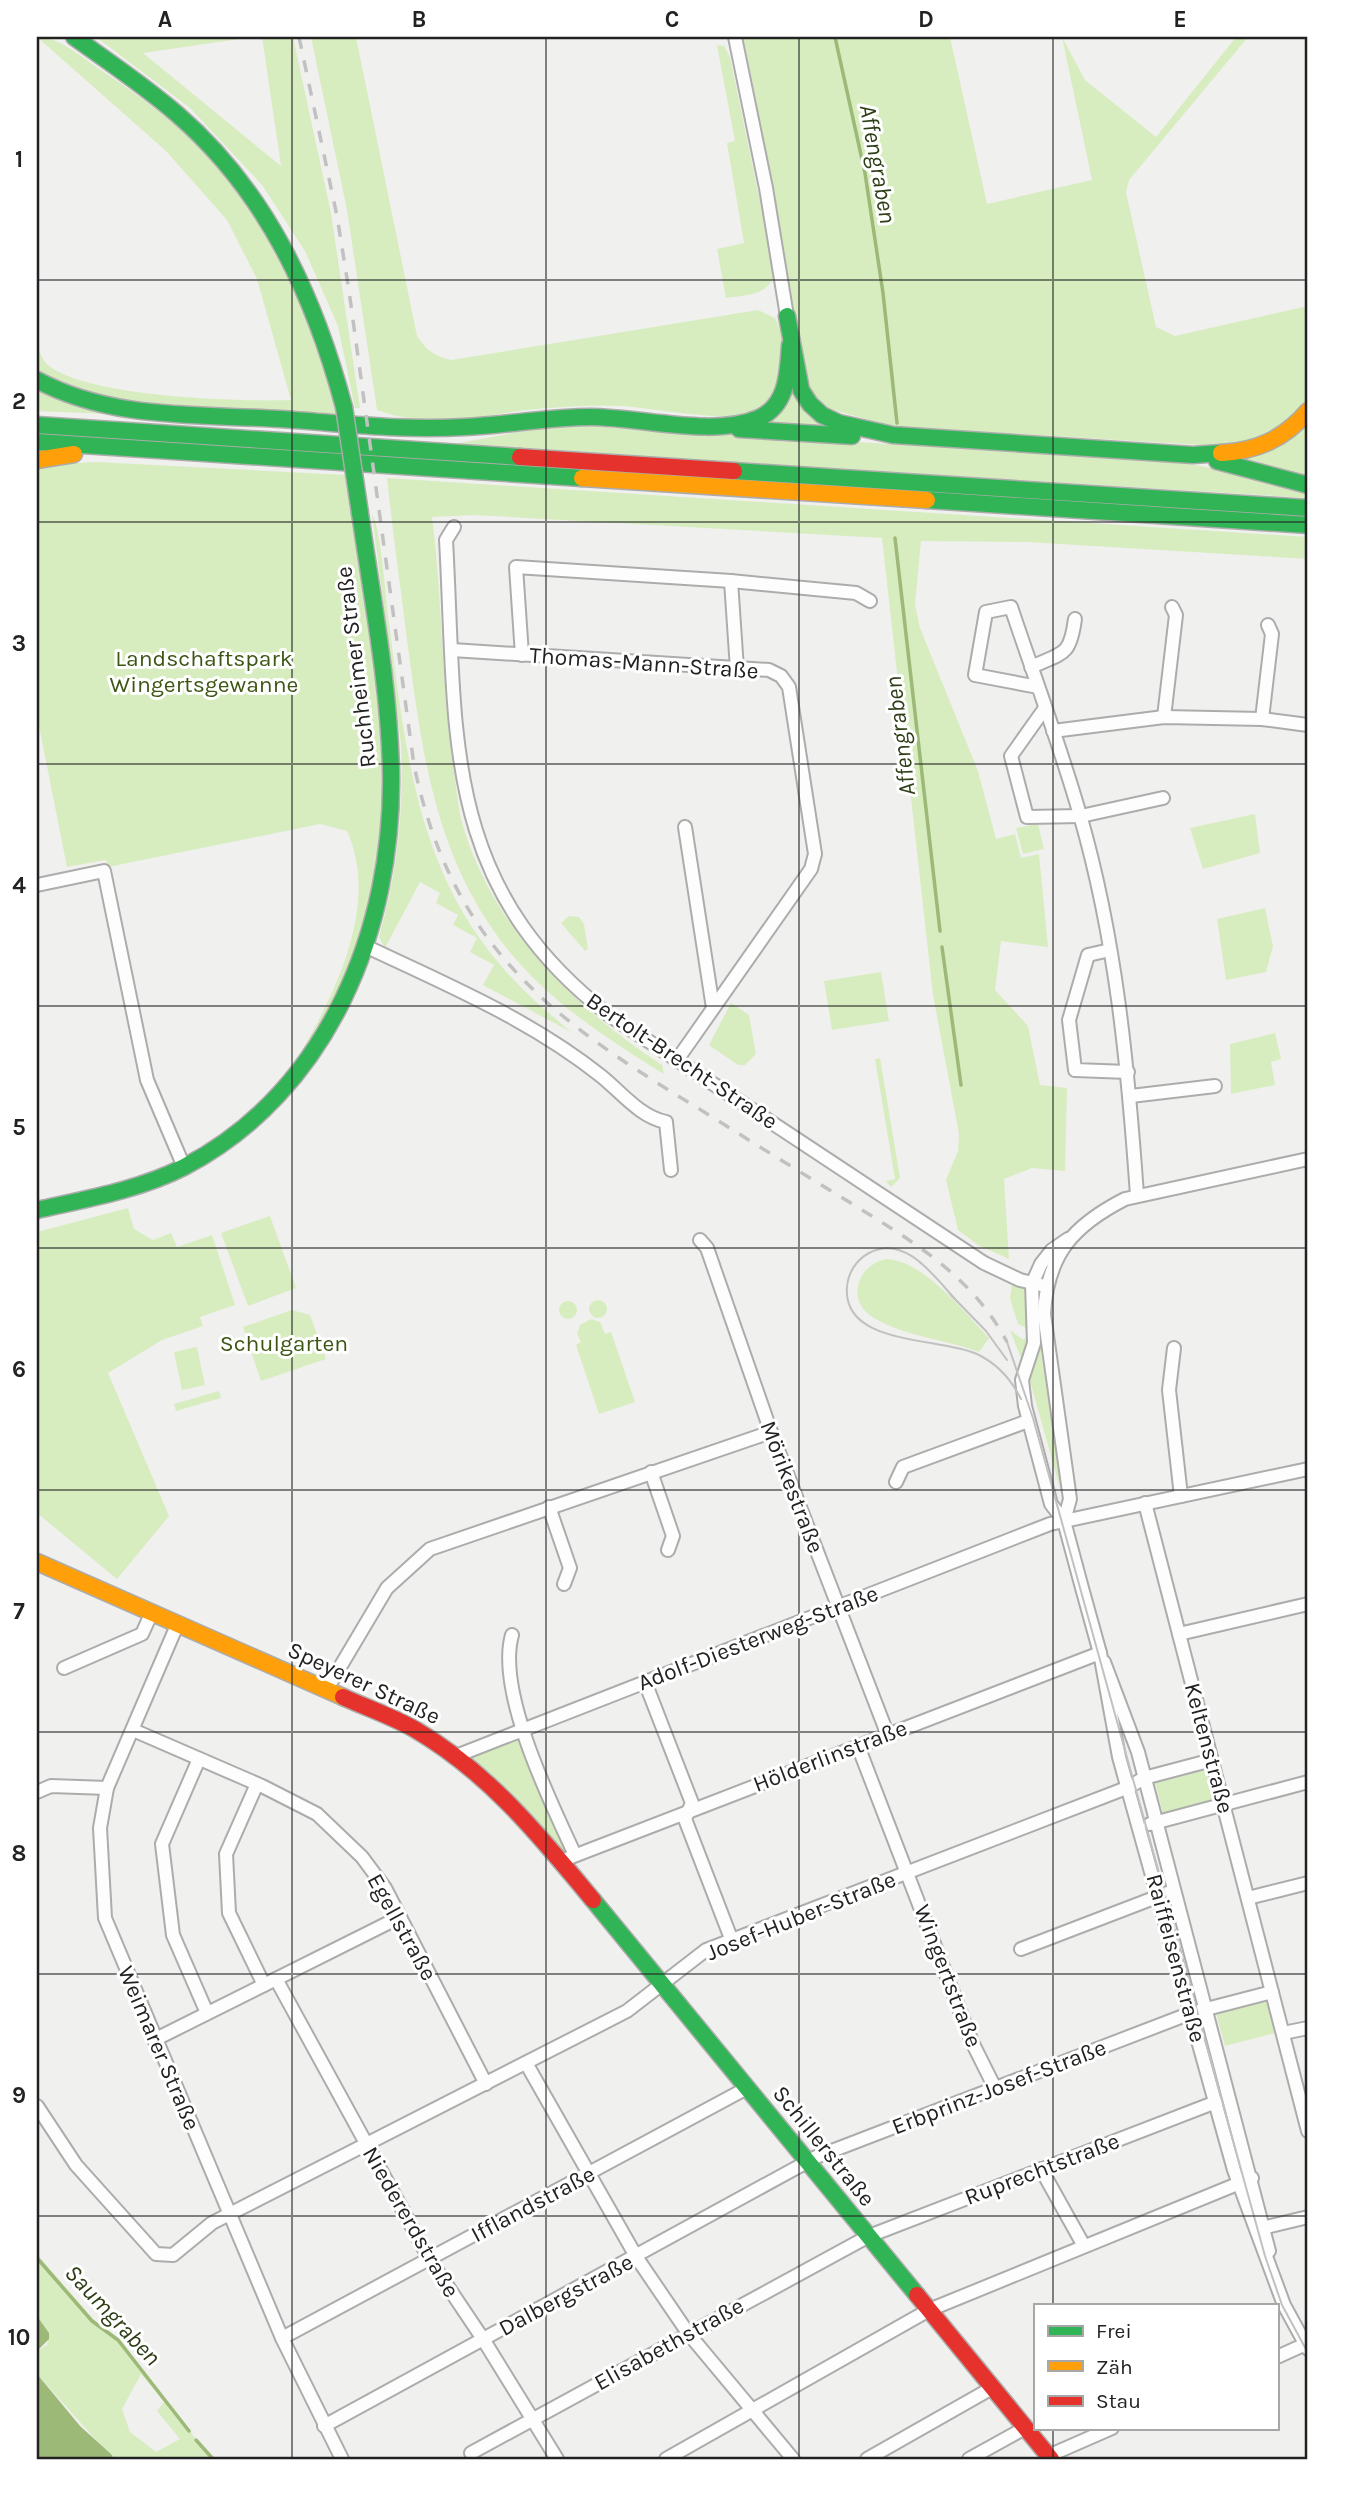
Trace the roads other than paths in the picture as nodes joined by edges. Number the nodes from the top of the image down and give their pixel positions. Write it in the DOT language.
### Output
graph roads {
  1 [pos="74,37"];
  2 [pos="734,37"];
  3 [pos="787,316"];
  4 [pos="790,345"];
  5 [pos="37,380"];
  6 [pos="1308,411"];
  7 [pos="536,421"];
  8 [pos="710,424"];
  9 [pos="37,425"];
  10 [pos="893,435"];
  11 [pos="37,442"];
  12 [pos="133,449"];
  13 [pos="385,449"];
  14 [pos="1194,456"];
  15 [pos="37,460"];
  16 [pos="1308,485"];
  17 [pos="1308,508"];
  18 [pos="1308,525"];
  19 [pos="454,527"];
  20 [pos="731,580"];
  21 [pos="870,601"];
  22 [pos="1172,607"];
  23 [pos="1075,619"];
  24 [pos="1268,625"];
  25 [pos="452,650"];
  26 [pos="522,655"];
  27 [pos="1031,667"];
  28 [pos="737,669"];
  29 [pos="1038,687"];
  30 [pos="1045,708"];
  31 [pos="1164,718"];
  32 [pos="1262,719"];
  33 [pos="1308,725"];
  34 [pos="1053,730"];
  35 [pos="1163,798"];
  36 [pos="1081,817"];
  37 [pos="685,827"];
  38 [pos="37,885"];
  39 [pos="365,946"];
  40 [pos="1110,950"];
  41 [pos="713,1008"];
  42 [pos="677,1060"];
  43 [pos="1128,1072"];
  44 [pos="1215,1086"];
  45 [pos="1131,1097"];
  46 [pos="1308,1159"];
  47 [pos="184,1167"];
  48 [pos="671,1170"];
  49 [pos="1137,1195"];
  50 [pos="37,1210"];
  51 [pos="700,1240"];
  52 [pos="1039,1285"];
  53 [pos="1174,1348"];
  54 [pos="1028,1421"];
  55 [pos="771,1432"];
  56 [pos="1308,1469"];
  57 [pos="652,1472"];
  58 [pos="896,1482"];
  59 [pos="1181,1496"];
  60 [pos="1145,1503"];
  61 [pos="549,1507"];
  62 [pos="1064,1521"];
  63 [pos="668,1550"];
  64 [pos="37,1562"];
  65 [pos="564,1584"];
  66 [pos="1308,1604"];
  67 [pos="838,1607"];
  68 [pos="152,1612"];
  69 [pos="178,1623"];
  70 [pos="1179,1634"];
  71 [pos="512,1635"];
  72 [pos="1100,1653"];
  73 [pos="64,1668"];
  74 [pos="645,1682"];
  75 [pos="327,1689"];
  76 [pos="524,1729"];
  77 [pos="133,1730"];
  78 [pos="887,1733"];
  79 [pos="859,1746"];
  80 [pos="456,1756"];
  81 [pos="199,1759"];
  82 [pos="1212,1760"];
  83 [pos="1144,1778"];
  84 [pos="1308,1782"];
  85 [pos="257,1784"];
  86 [pos="1129,1787"];
  87 [pos="107,1788"];
  88 [pos="37,1792"];
  89 [pos="1224,1805"];
  90 [pos="689,1810"];
  91 [pos="1156,1823"];
  92 [pos="1140,1827"];
  93 [pos="568,1858"];
  94 [pos="907,1873"];
  95 [pos="1308,1883"];
  96 [pos="1174,1891"];
  97 [pos="1160,1895"];
  98 [pos="1248,1898"];
  99 [pos="400,1917"];
  100 [pos="732,1941"];
  101 [pos="1021,1949"];
  102 [pos="270,1982"];
  103 [pos="663,1983"];
  104 [pos="1272,1992"];
  105 [pos="1206,2009"];
  106 [pos="207,2013"];
  107 [pos="1191,2013"];
  108 [pos="1308,2028"];
  109 [pos="1283,2033"];
  110 [pos="153,2040"];
  111 [pos="526,2063"];
  112 [pos="486,2084"];
  113 [pos="747,2088"];
  114 [pos="995,2088"];
  115 [pos="1216,2102"];
  116 [pos="37,2106"];
  117 [pos="1308,2131"];
  118 [pos="366,2145"];
  119 [pos="808,2163"];
  120 [pos="1041,2169"];
  121 [pos="588,2175"];
  122 [pos="1252,2178"];
  123 [pos="1238,2183"];
  124 [pos="230,2215"];
  125 [pos="1308,2217"];
  126 [pos="1259,2228"];
  127 [pos="869,2236"];
  128 [pos="1084,2246"];
  129 [pos="637,2258"];
  130 [pos="430,2260"];
  131 [pos="929,2310"];
  132 [pos="688,2333"];
  133 [pos="282,2338"];
  134 [pos="483,2339"];
  135 [pos="1307,2345"];
  136 [pos="1278,2357"];
  137 [pos="992,2388"];
  138 [pos="751,2410"];
  139 [pos="532,2419"];
  140 [pos="324,2426"];
  141 [pos="1025,2428"];
  142 [pos="1108,2430"];
  143 [pos="471,2453"];
  144 [pos="1049,2457"];
  145 [pos="342,2459"];
  146 [pos="557,2459"];
  147 [pos="666,2459"];
  148 [pos="793,2459"];
  149 [pos="867,2459"];
  150 [pos="969,2459"];
  1 -- 39 [label="main road, Ruchheimer Straße, bridge"];
  2 -- 3 [label="street"];
  3 -- 4 [label="main road"];
  4 -- 8 [label="main road"];
  4 -- 10 [label="main road"];
  5 -- 7 [label="main road"];
  6 -- 14 [label="main road"];
  7 -- 8 [label="main road"];
  7 -- 13 [label="main road"];
  8 -- 10 [label="main road"];
  9 -- 13 [label="main road"];
  10 -- 14 [label="main road"];
  11 -- 12 [label="main road"];
  12 -- 15 [label="main road"];
  12 -- 18 [label="main road"];
  13 -- 17 [label="main road"];
  14 -- 16 [label="main road"];
  19 -- 25 [label="street, Bertolt-Brecht-Straße"];
  20 -- 21 [label="street"];
  20 -- 26 [label="street"];
  20 -- 28 [label="street"];
  22 -- 31 [label="street"];
  23 -- 27 [label="street"];
  24 -- 32 [label="street"];
  25 -- 26 [label="street, Thomas-Mann-Straße"];
  25 -- 42 [label="street, Bertolt-Brecht-Straße"];
  26 -- 28 [label="street, Thomas-Mann-Straße"];
  27 -- 29 [label="street"];
  27 -- 29 [label="street"];
  28 -- 41 [label="street, Thomas-Mann-Straße"];
  29 -- 30 [label="street"];
  30 -- 34 [label="street"];
  30 -- 36 [label="street"];
  31 -- 32 [label="street"];
  31 -- 34 [label="street"];
  32 -- 33 [label="street"];
  34 -- 36 [label="street"];
  35 -- 36 [label="street"];
  36 -- 40 [label="street"];
  37 -- 41 [label="street"];
  38 -- 47 [label="street"];
  39 -- 47 [label="main road, Ruchheimer Straße"];
  39 -- 48 [label="street"];
  40 -- 43 [label="street"];
  40 -- 43 [label="street"];
  41 -- 42 [label="street, Thomas-Mann-Straße"];
  42 -- 52 [label="street, Bertolt-Brecht-Straße"];
  43 -- 45 [label="street"];
  44 -- 45 [label="street"];
  45 -- 49 [label="street"];
  46 -- 49 [label="street"];
  47 -- 50 [label="main road, Ruchheimer Straße"];
  49 -- 52 [label="street"];
  51 -- 55 [label="street, Mörikestraße"];
  52 -- 54 [label="street, Raiffeisenstraße"];
  52 -- 62 [label="street"];
  53 -- 59 [label="street"];
  54 -- 58 [label="street"];
  54 -- 62 [label="street, Raiffeisenstraße"];
  55 -- 57 [label="street"];
  55 -- 67 [label="street, Mörikestraße"];
  56 -- 59 [label="street, Adolf-Diesterweg-Straße"];
  57 -- 61 [label="street"];
  57 -- 63 [label="street"];
  59 -- 60 [label="street, Adolf-Diesterweg-Straße"];
  60 -- 62 [label="street, Adolf-Diesterweg-Straße"];
  60 -- 70 [label="street, Keltenstraße"];
  61 -- 65 [label="street"];
  61 -- 75 [label="street"];
  62 -- 67 [label="street, Adolf-Diesterweg-Straße"];
  62 -- 72 [label="street, Raiffeisenstraße"];
  64 -- 68 [label="main road, Speyerer Straße"];
  66 -- 70 [label="street"];
  67 -- 74 [label="street, Adolf-Diesterweg-Straße"];
  67 -- 78 [label="street, Mörikestraße"];
  68 -- 69 [label="main road, Speyerer Straße"];
  68 -- 73 [label="street"];
  69 -- 75 [label="main road, Speyerer Straße"];
  69 -- 77 [label="street, Weimarer Straße"];
  70 -- 82 [label="street, Keltenstraße"];
  71 -- 76 [label="street"];
  72 -- 78 [label="street, Hölderlinstraße"];
  72 -- 83 [label="street, Raiffeisenstraße"];
  72 -- 86 [label="street, Raiffeisenstraße"];
  74 -- 76 [label="street, Adolf-Diesterweg-Straße"];
  74 -- 90 [label="street"];
  75 -- 80 [label="main road, Speyerer Straße"];
  76 -- 80 [label="street, Adolf-Diesterweg-Straße"];
  76 -- 93 [label="street"];
  77 -- 81 [label="street, Egellstraße"];
  77 -- 87 [label="street, Weimarer Straße"];
  78 -- 79 [label="street, Hölderlinstraße"];
  79 -- 90 [label="street, Hölderlinstraße"];
  79 -- 94 [label="street, Wingertstraße"];
  80 -- 93 [label="main road, Speyerer Straße"];
  81 -- 85 [label="street, Egellstraße"];
  81 -- 106 [label="street"];
  82 -- 83 [label="street, Josef-Huber-Straße"];
  82 -- 89 [label="street, Keltenstraße"];
  83 -- 86 [label="street, Josef-Huber-Straße"];
  83 -- 91 [label="street, Raiffeisenstraße"];
  84 -- 89 [label="street"];
  85 -- 99 [label="street, Egellstraße"];
  85 -- 102 [label="street, Niedererdstraße"];
  86 -- 92 [label="street, Raiffeisenstraße"];
  86 -- 94 [label="street, Josef-Huber-Straße"];
  87 -- 88 [label="street"];
  87 -- 110 [label="street, Weimarer Straße"];
  89 -- 91 [label="street"];
  89 -- 98 [label="street, Keltenstraße"];
  90 -- 93 [label="street, Hölderlinstraße"];
  90 -- 100 [label="street"];
  91 -- 92 [label="street"];
  91 -- 96 [label="street, Raiffeisenstraße"];
  92 -- 97 [label="street, Raiffeisenstraße"];
  93 -- 103 [label="main road, Schillerstraße"];
  94 -- 100 [label="street, Josef-Huber-Straße"];
  94 -- 114 [label="street, Wingertstraße"];
  95 -- 98 [label="street"];
  96 -- 97 [label="street"];
  96 -- 105 [label="street, Raiffeisenstraße"];
  97 -- 101 [label="street"];
  97 -- 107 [label="street, Raiffeisenstraße"];
  98 -- 104 [label="street, Keltenstraße"];
  99 -- 102 [label="street"];
  99 -- 112 [label="street, Egellstraße"];
  100 -- 103 [label="street, Josef-Huber-Straße"];
  102 -- 106 [label="street"];
  102 -- 118 [label="street, Niedererdstraße"];
  103 -- 111 [label="street, Josef-Huber-Straße"];
  103 -- 113 [label="main road, Schillerstraße"];
  104 -- 105 [label="street"];
  104 -- 109 [label="street, Keltenstraße"];
  105 -- 107 [label="street, Erbprinz-Josef-Straße"];
  105 -- 122 [label="street, Raiffeisenstraße"];
  106 -- 110 [label="street"];
  107 -- 114 [label="street, Erbprinz-Josef-Straße"];
  107 -- 115 [label="street, Raiffeisenstraße"];
  108 -- 109 [label="street"];
  109 -- 117 [label="street, Keltenstraße"];
  110 -- 124 [label="street, Weimarer Straße"];
  111 -- 112 [label="street, Josef-Huber-Straße"];
  111 -- 121 [label="street"];
  112 -- 118 [label="street, Josef-Huber-Straße"];
  113 -- 119 [label="main road, Schillerstraße"];
  113 -- 121 [label="street, Ifflandstraße"];
  114 -- 119 [label="street, Erbprinz-Josef-Straße"];
  115 -- 120 [label="street, Ruprechtstraße"];
  115 -- 123 [label="street, Raiffeisenstraße"];
  116 -- 124 [label="street, Josef-Huber-Straße"];
  118 -- 124 [label="street, Josef-Huber-Straße"];
  118 -- 130 [label="street, Niedererdstraße"];
  119 -- 127 [label="main road, Schillerstraße"];
  119 -- 129 [label="street, Dalbergstraße"];
  120 -- 127 [label="street, Ruprechtstraße"];
  120 -- 128 [label="street"];
  121 -- 129 [label="street"];
  121 -- 130 [label="street, Ifflandstraße"];
  122 -- 123 [label="street"];
  122 -- 126 [label="street, Raiffeisenstraße"];
  123 -- 126 [label="street, Raiffeisenstraße"];
  123 -- 128 [label="street"];
  124 -- 133 [label="street, Weimarer Straße"];
  125 -- 126 [label="street"];
  126 -- 135 [label="street, Raiffeisenstraße"];
  127 -- 131 [label="main road, Schillerstraße"];
  127 -- 132 [label="street, Elisabethstraße"];
  128 -- 131 [label="street"];
  129 -- 132 [label="street"];
  129 -- 134 [label="street, Dalbergstraße"];
  130 -- 133 [label="street, Ifflandstraße"];
  130 -- 134 [label="street, Niedererdstraße"];
  131 -- 137 [label="main road, Schillerstraße"];
  131 -- 138 [label="street"];
  132 -- 138 [label="street"];
  132 -- 139 [label="street, Elisabethstraße"];
  133 -- 140 [label="street, Weimarer Straße"];
  134 -- 139 [label="street, Niedererdstraße"];
  134 -- 140 [label="street, Dalbergstraße"];
  135 -- 136 [label="street"];
  137 -- 141 [label="main road, Schillerstraße"];
  137 -- 149 [label="street"];
  138 -- 147 [label="street"];
  138 -- 148 [label="street"];
  139 -- 143 [label="street, Elisabethstraße"];
  139 -- 146 [label="street, Niedererdstraße"];
  140 -- 145 [label="street, Weimarer Straße"];
  141 -- 144 [label="main road, Schillerstraße"];
  141 -- 150 [label="street"];
  142 -- 144 [label="street"];
}
